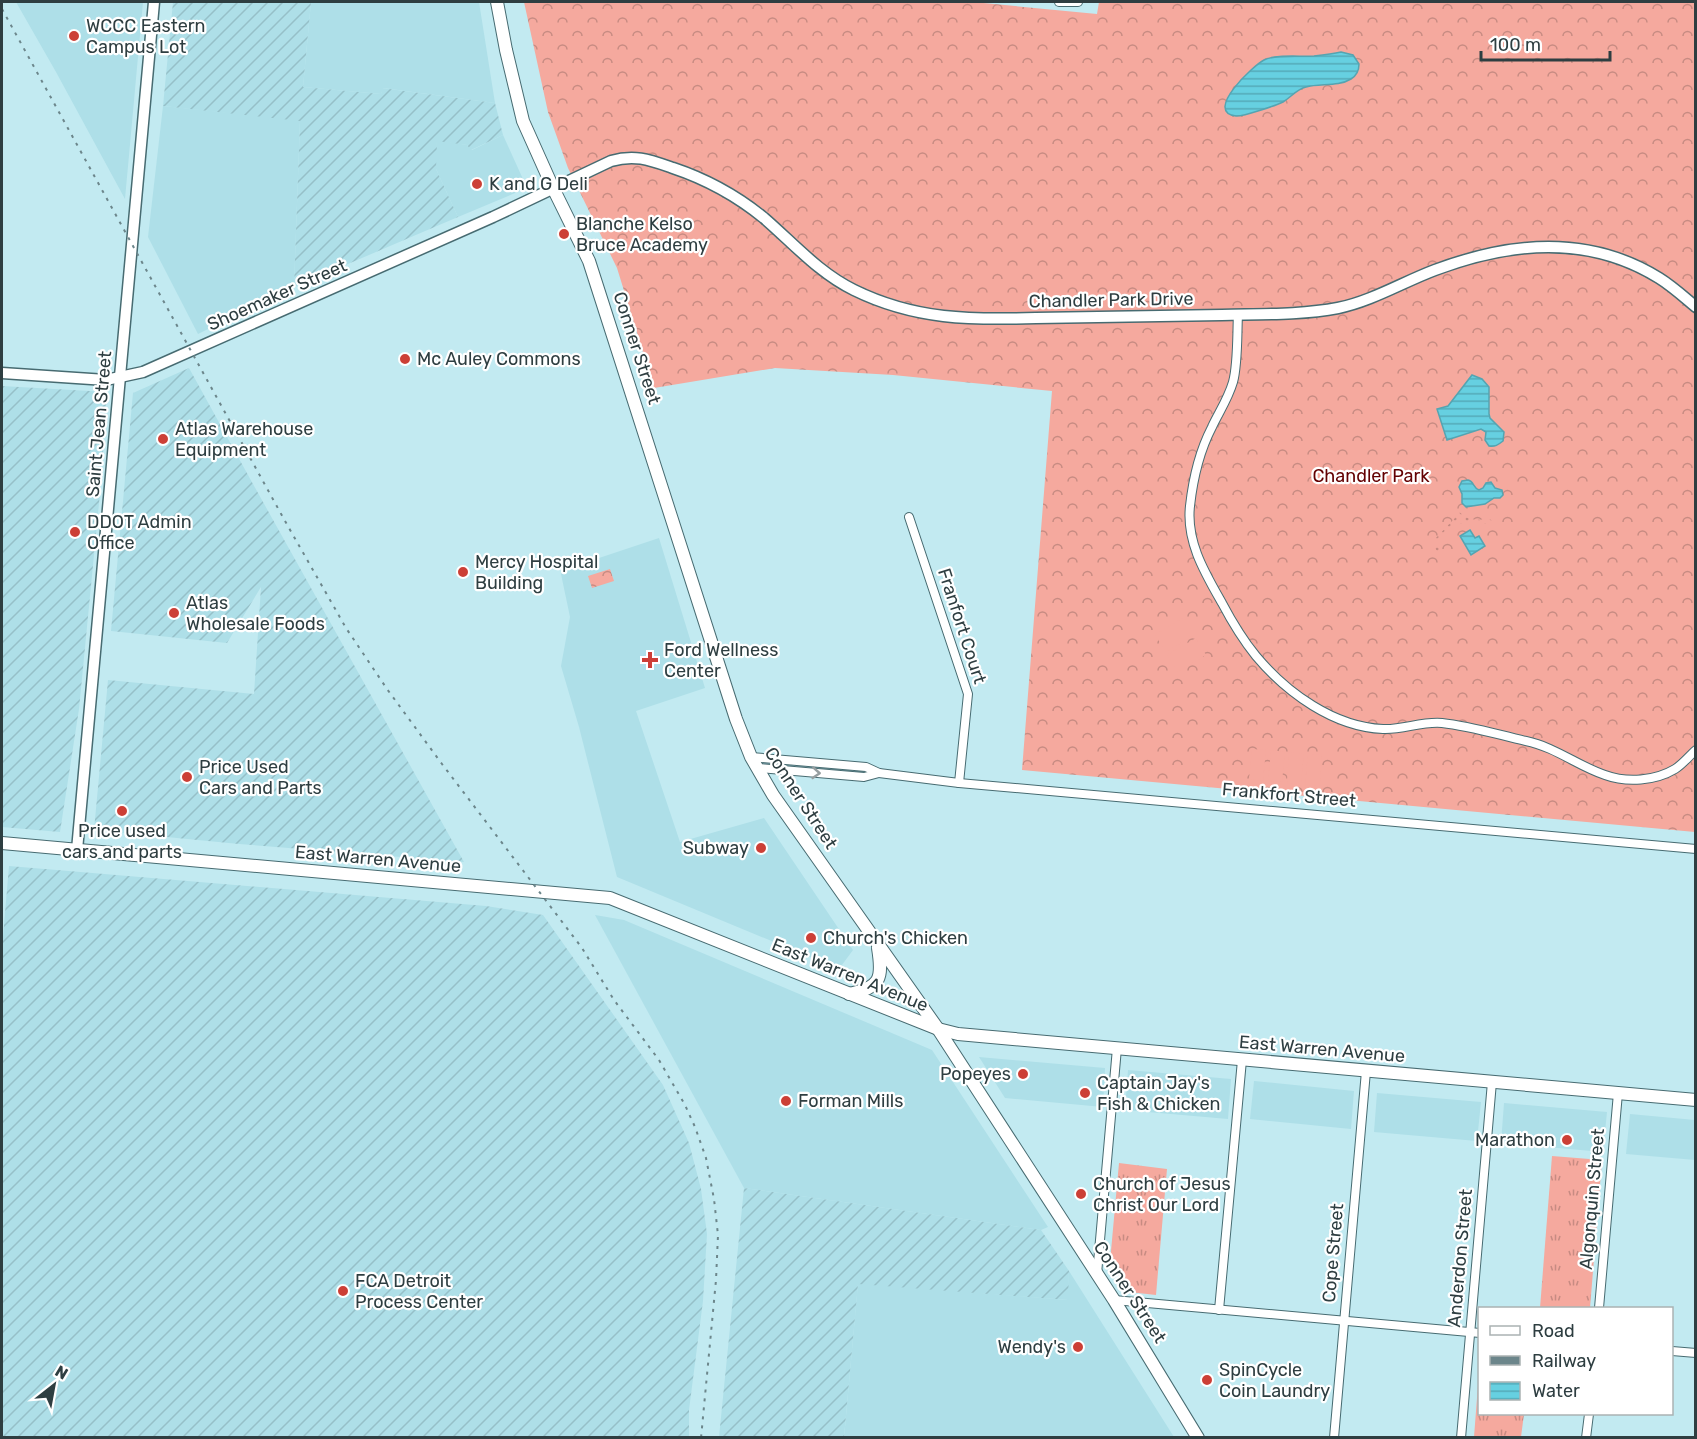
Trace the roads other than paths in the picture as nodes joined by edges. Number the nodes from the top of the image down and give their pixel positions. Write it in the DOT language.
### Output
graph roads {
  1 [pos="154,2"];
  2 [pos="497,2"];
  3 [pos="1059,2"];
  4 [pos="1078,2"];
  5 [pos="553,188"];
  6 [pos="1695,306"];
  7 [pos="1238,314"];
  8 [pos="2,373"];
  9 [pos="120,378"];
  10 [pos="909,517"];
  11 [pos="1695,750"];
  12 [pos="751,756"];
  13 [pos="758,768"];
  14 [pos="879,773"];
  15 [pos="959,783"];
  16 [pos="2,843"];
  17 [pos="1695,849"];
  18 [pos="77,850"];
  19 [pos="878,944"];
  20 [pos="849,994"];
  21 [pos="938,1029"];
  22 [pos="1117,1048"];
  23 [pos="1242,1060"];
  24 [pos="1366,1071"];
  25 [pos="1492,1082"];
  26 [pos="1618,1093"];
  27 [pos="1695,1100"];
  28 [pos="1097,1274"];
  29 [pos="1114,1300"];
  30 [pos="1599,1307"];
  31 [pos="1219,1310"];
  32 [pos="1344,1321"];
  33 [pos="1470,1332"];
  34 [pos="1478,1333"];
  35 [pos="1673,1351"];
  36 [pos="1695,1353"];
  37 [pos="1589,1415"];
  38 [pos="1198,1437"];
  39 [pos="1334,1437"];
  40 [pos="1461,1437"];
  41 [pos="1586,1437"];
  1 -- 9 [label="street, Saint Jean Street"];
  2 -- 5 [label="main road, Conner Street"];
  3 -- 4 [label="street"];
  5 -- 7 [label="street, Chandler Park Drive"];
  5 -- 9 [label="street, Shoemaker Street"];
  5 -- 12 [label="main road, Conner Street"];
  6 -- 7 [label="street, Chandler Park Drive"];
  7 -- 11 [label="street"];
  8 -- 9 [label="street, Shoemaker Street"];
  9 -- 18 [label="street, Saint Jean Street"];
  10 -- 15 [label="street, Franfort Court"];
  12 -- 13 [label="main road, Conner Street"];
  12 -- 14 [label="street"];
  13 -- 14 [label="street, one-way"];
  13 -- 19 [label="main road, Conner Street"];
  14 -- 15 [label="street, Frankfort Street"];
  15 -- 17 [label="street, Frankfort Street"];
  16 -- 18 [label="main road, East Warren Avenue"];
  18 -- 20 [label="main road, East Warren Avenue"];
  19 -- 20 [label="main road"];
  19 -- 21 [label="main road, Conner Street"];
  20 -- 21 [label="main road, East Warren Avenue"];
  21 -- 22 [label="main road, East Warren Avenue"];
  21 -- 28 [label="main road, Conner Street"];
  22 -- 23 [label="main road, East Warren Avenue"];
  22 -- 28 [label="street"];
  23 -- 24 [label="main road, East Warren Avenue"];
  23 -- 31 [label="street"];
  24 -- 25 [label="main road, East Warren Avenue"];
  24 -- 32 [label="street, Cope Street"];
  25 -- 26 [label="main road, East Warren Avenue"];
  25 -- 33 [label="street, Anderdon Street"];
  26 -- 27 [label="main road, East Warren Avenue"];
  26 -- 30 [label="street, Algonquin Street"];
  28 -- 29 [label="main road, Conner Street"];
  29 -- 31 [label="street"];
  29 -- 38 [label="main road, Conner Street"];
  31 -- 32 [label="street"];
  32 -- 33 [label="street"];
  32 -- 39 [label="street, Cope Street"];
  33 -- 34 [label="street"];
  33 -- 40 [label="street, Anderdon Street"];
  35 -- 36 [label="street"];
  37 -- 41 [label="street"];
}
